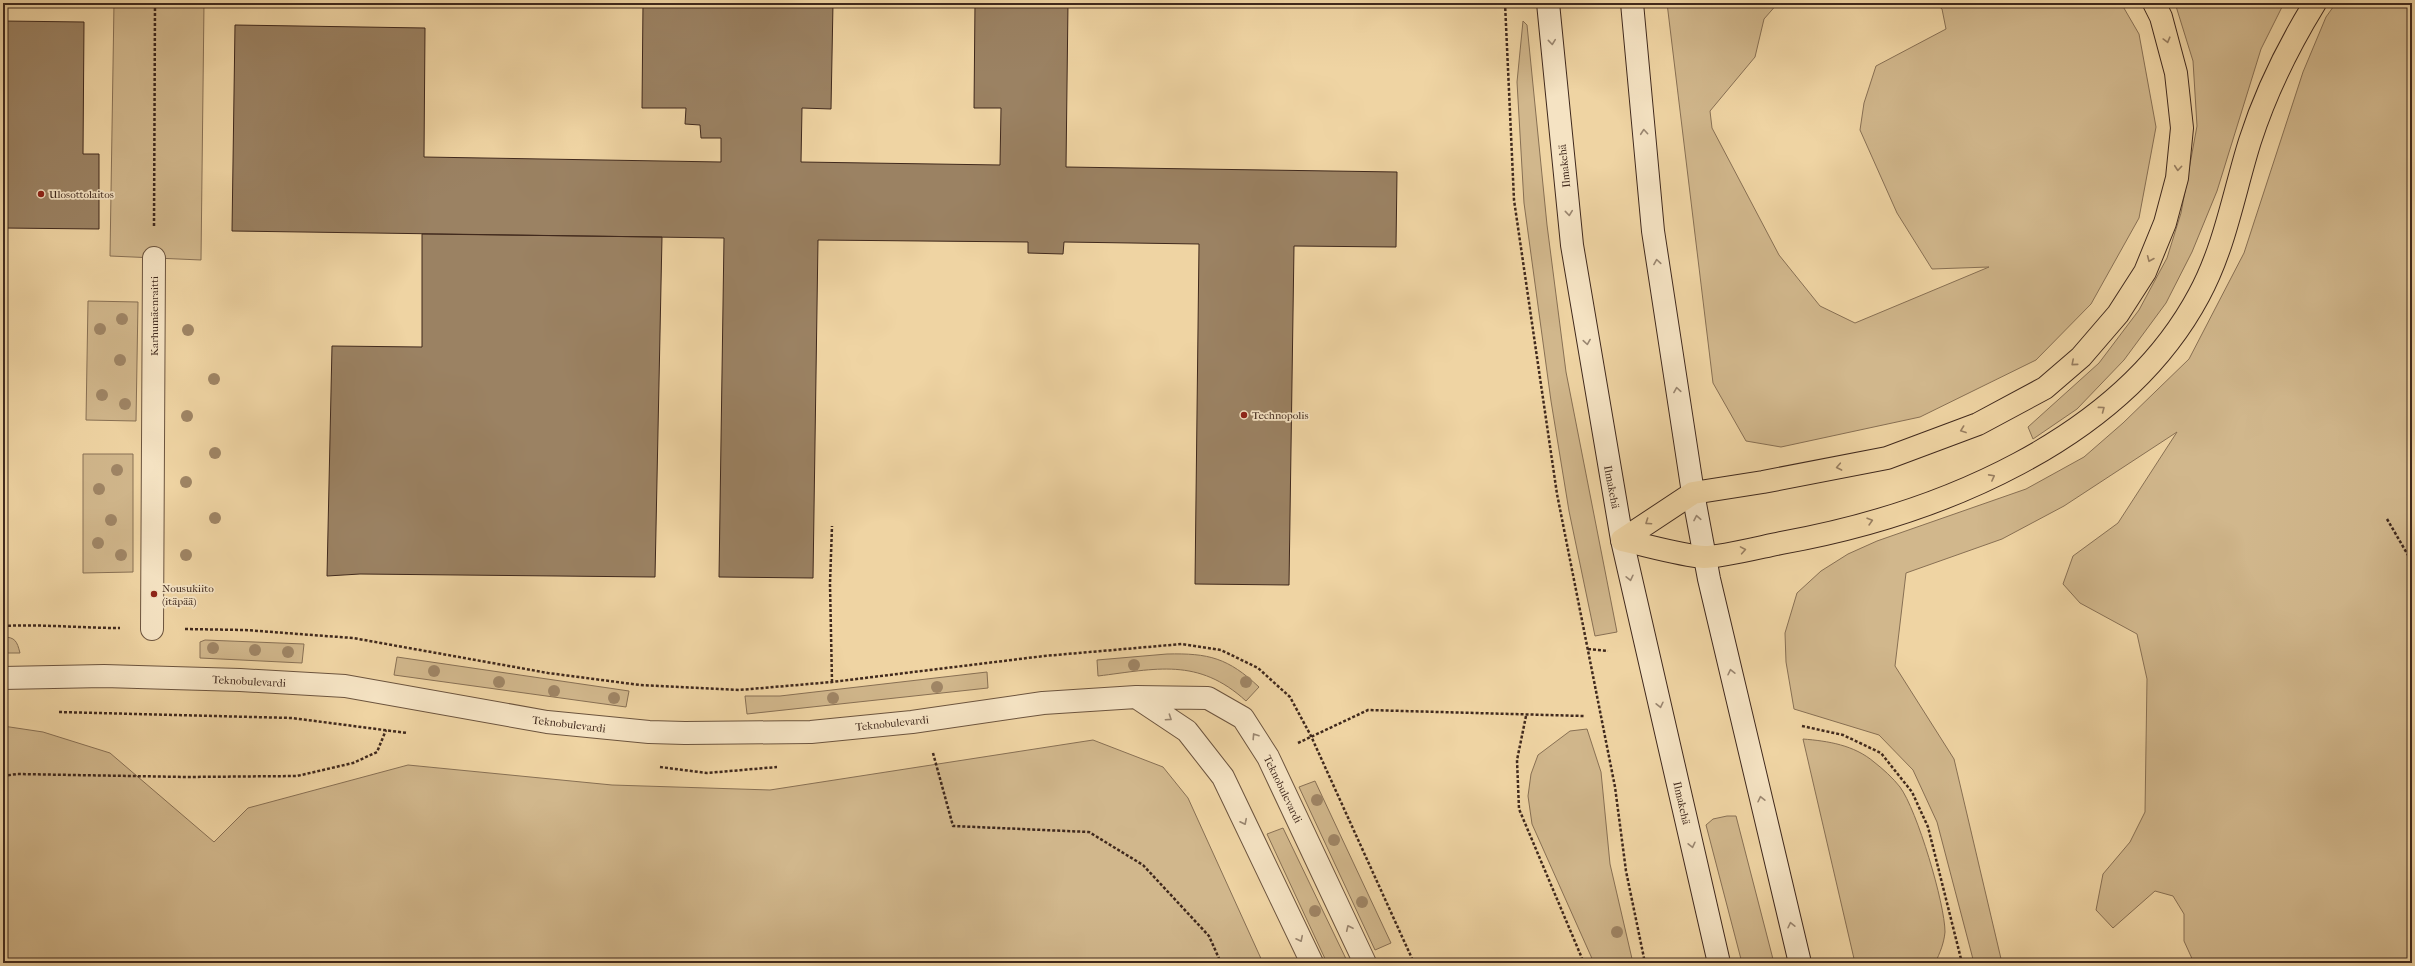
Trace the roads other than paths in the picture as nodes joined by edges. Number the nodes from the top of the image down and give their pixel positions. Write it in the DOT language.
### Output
graph roads {
  1 [pos="1548,3"];
  2 [pos="1632,3"];
  3 [pos="2154,3"];
  4 [pos="2315,3"];
  5 [pos="154,258"];
  6 [pos="1693,493"];
  7 [pos="1622,540"];
  8 [pos="1705,557"];
  9 [pos="152,629"];
  10 [pos="3,678"];
  11 [pos="1136,697"];
  12 [pos="1312,963"];
  13 [pos="1365,963"];
  14 [pos="1719,963"];
  15 [pos="1800,963"];
  1 -- 7 [label="street, Ilmakehä, one-way"];
  6 -- 2 [label="street, one-way"];
  3 -- 6 [label="highway, one-way"];
  8 -- 4 [label="highway, one-way"];
  5 -- 9 [label="street, Karhumäenraitti"];
  6 -- 7 [label="highway, one-way"];
  8 -- 6 [label="street, one-way"];
  7 -- 8 [label="highway"];
  7 -- 14 [label="street, Ilmakehä, one-way"];
  15 -- 8 [label="street, one-way"];
  10 -- 11 [label="street, Teknobulevardi"];
  11 -- 12 [label="street, one-way"];
  13 -- 11 [label="street, Teknobulevardi, one-way"];
}
